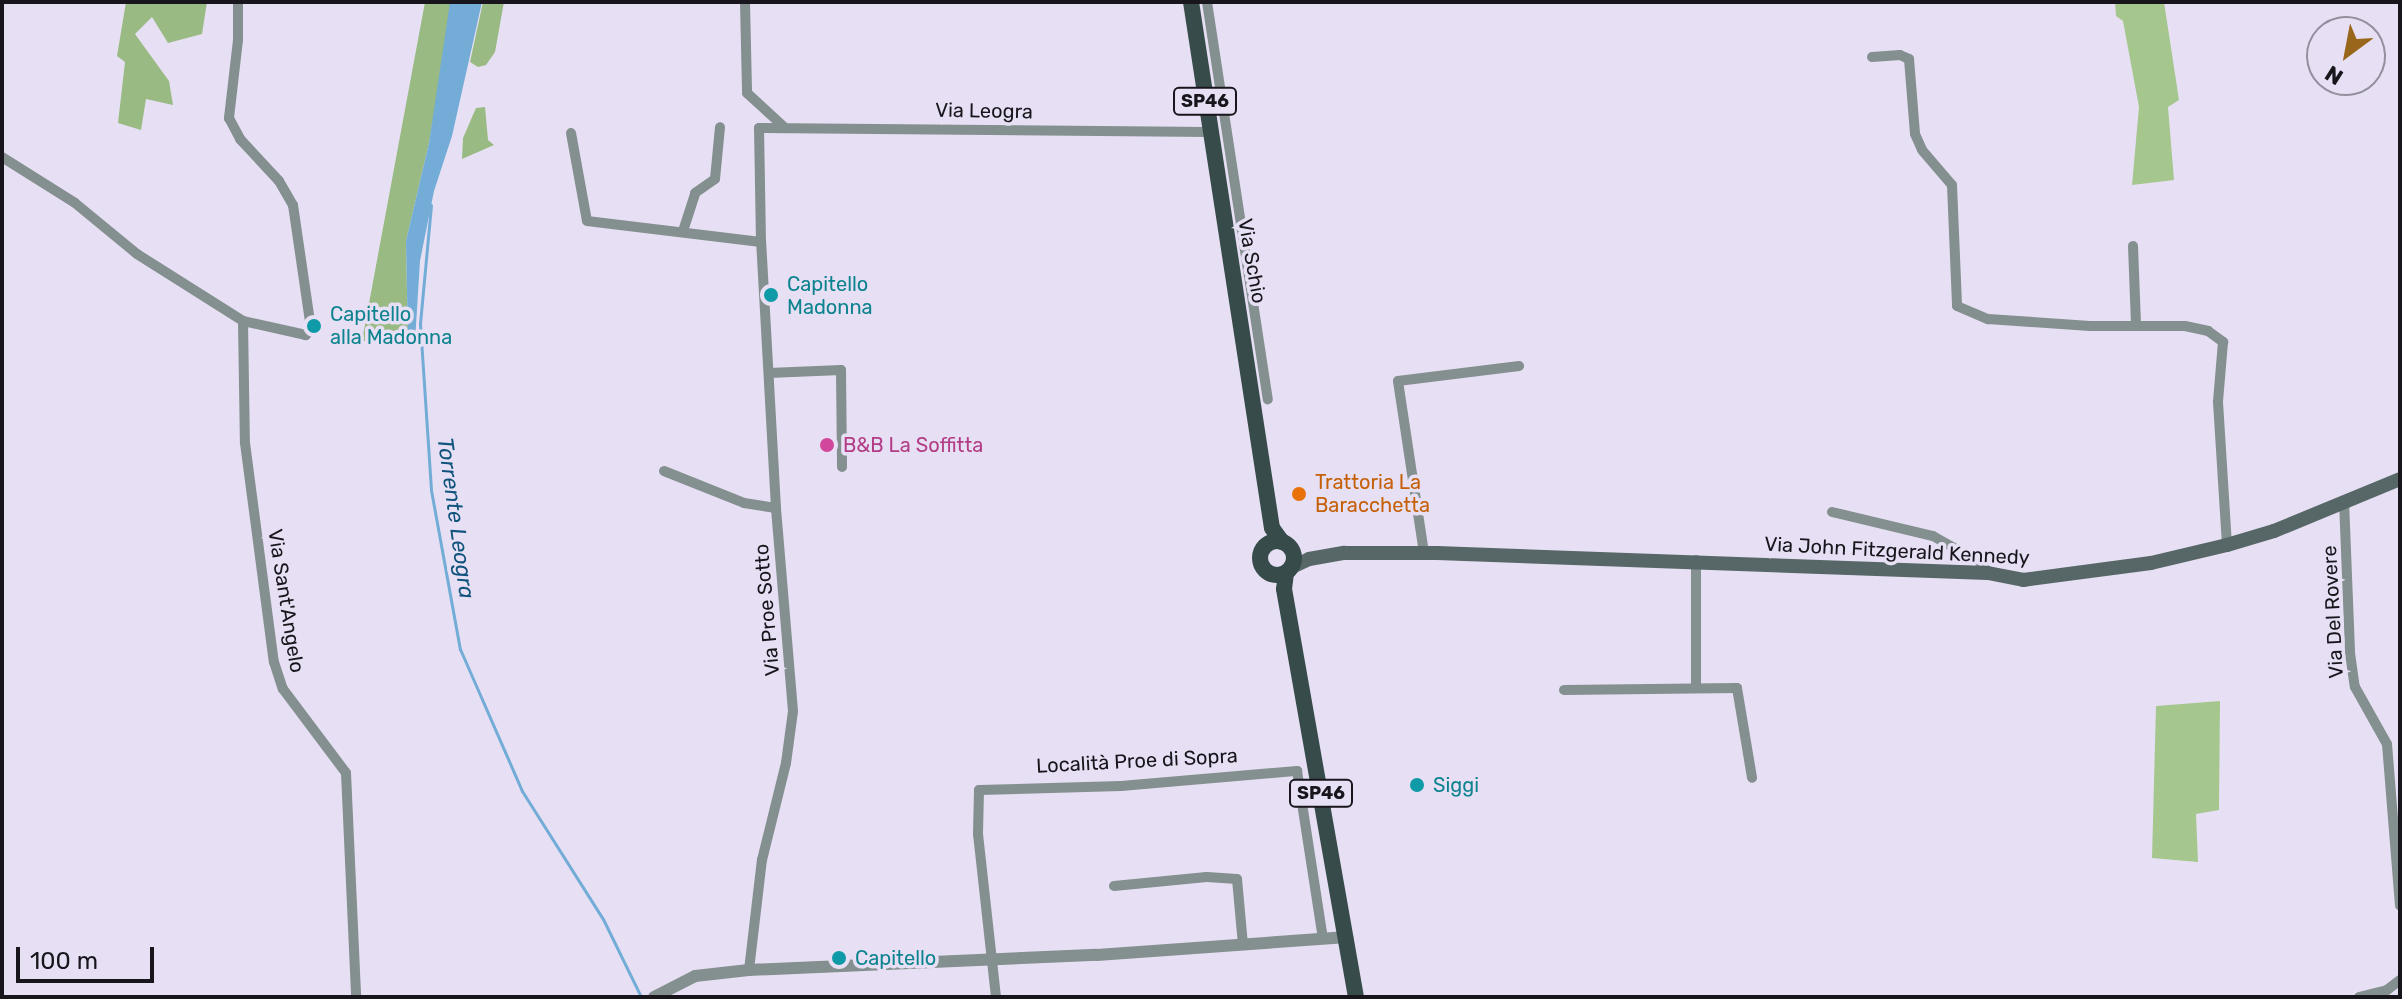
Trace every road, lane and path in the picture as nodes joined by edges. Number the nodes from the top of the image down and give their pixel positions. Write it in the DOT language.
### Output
graph roads {
  1 [pos="238,2"];
  2 [pos="745,2"];
  3 [pos="1191,2"];
  4 [pos="1207,2"];
  5 [pos="1872,57"];
  6 [pos="783,126"];
  7 [pos="720,127"];
  8 [pos="759,128"];
  9 [pos="1209,132"];
  10 [pos="571,133"];
  11 [pos="2,157"];
  12 [pos="683,231"];
  13 [pos="761,242"];
  14 [pos="2133,246"];
  15 [pos="243,321"];
  16 [pos="2136,325"];
  17 [pos="1519,366"];
  18 [pos="769,373"];
  19 [pos="1268,399"];
  20 [pos="842,467"];
  21 [pos="664,471"];
  22 [pos="2400,479"];
  23 [pos="2344,501"];
  24 [pos="776,508"];
  25 [pos="1832,512"];
  26 [pos="2227,545"];
  27 [pos="1424,553"];
  28 [pos="1281,559"];
  29 [pos="1696,560"];
  30 [pos="1988,573"];
  31 [pos="1696,688"];
  32 [pos="1564,690"];
  33 [pos="1752,778"];
  34 [pos="1114,886"];
  35 [pos="2400,905"];
  36 [pos="1347,937"];
  37 [pos="1323,938"];
  38 [pos="1243,945"];
  39 [pos="990,959"];
  40 [pos="749,970"];
  41 [pos="2400,980"];
  42 [pos="356,997"];
  43 [pos="654,997"];
  44 [pos="996,997"];
  45 [pos="1356,997"];
  46 [pos="2359,997"];
  1 -- 15 [label="street"];
  2 -- 6 [label="street"];
  3 -- 9 [label="main road, Via Schio / SP46"];
  4 -- 19 [label="street, Via Schio"];
  5 -- 16 [label="street"];
  6 -- 8 [label="street, Via Leogra"];
  6 -- 9 [label="street, Via Leogra"];
  7 -- 12 [label="street"];
  8 -- 13 [label="street, Via Proe Sotto"];
  9 -- 28 [label="main road, Via Schio / SP46"];
  10 -- 12 [label="street"];
  11 -- 15 [label="street"];
  12 -- 13 [label="street"];
  13 -- 18 [label="street, Via Proe Sotto"];
  14 -- 16 [label="street"];
  15 -- 42 [label="street, Via Sant'Angelo"];
  16 -- 26 [label="street"];
  17 -- 27 [label="street"];
  18 -- 20 [label="street"];
  18 -- 24 [label="street, Via Proe Sotto"];
  21 -- 24 [label="street"];
  22 -- 23 [label="main road, Via John Fitzgerald Kennedy"];
  23 -- 26 [label="main road, Via John Fitzgerald Kennedy"];
  23 -- 35 [label="street, Via Del Rovere"];
  24 -- 40 [label="street, Via Proe Sotto"];
  25 -- 30 [label="street"];
  26 -- 30 [label="main road, Via John Fitzgerald Kennedy"];
  27 -- 28 [label="main road, Via John Fitzgerald Kennedy"];
  27 -- 29 [label="main road, Via John Fitzgerald Kennedy"];
  28 -- 36 [label="main road, SP46"];
  29 -- 30 [label="main road, Via John Fitzgerald Kennedy"];
  29 -- 31 [label="street"];
  31 -- 32 [label="street"];
  31 -- 33 [label="street"];
  34 -- 38 [label="street"];
  36 -- 37 [label="street"];
  36 -- 45 [label="main road, SP46"];
  37 -- 38 [label="street"];
  37 -- 39 [label="street, Località Proe di Sopra"];
  38 -- 39 [label="street"];
  39 -- 40 [label="street"];
  39 -- 44 [label="street, Località Proe di Sopra"];
  40 -- 43 [label="street"];
  41 -- 46 [label="street"];
}
